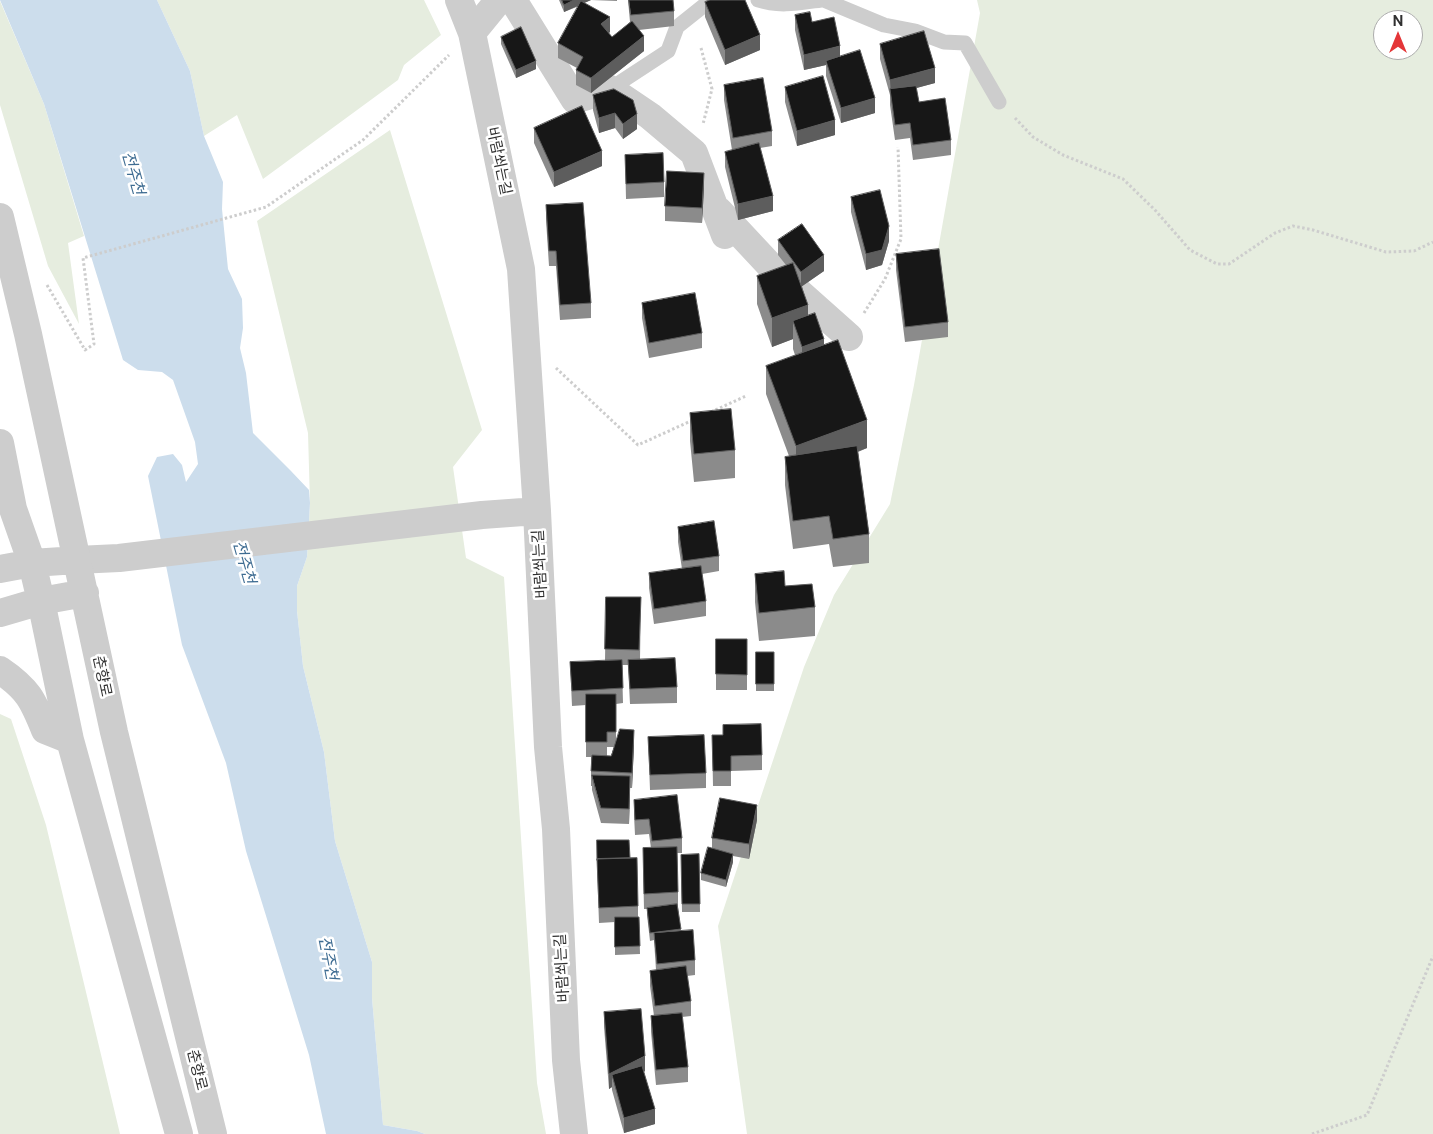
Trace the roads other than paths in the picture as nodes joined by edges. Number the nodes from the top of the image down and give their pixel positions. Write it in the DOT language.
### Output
graph roads {
  1 [pos="459,0"];
  2 [pos="499,0"];
  3 [pos="514,0"];
  4 [pos="711,0"];
  5 [pos="758,0"];
  6 [pos="822,0"];
  7 [pos="472,33"];
  8 [pos="610,89"];
  9 [pos="999,102"];
  10 [pos="714,206"];
  11 [pos="0,217"];
  12 [pos="725,235"];
  13 [pos="849,337"];
  14 [pos="0,443"];
  15 [pos="537,511"];
  16 [pos="0,560"];
  17 [pos="77,560"];
  18 [pos="32,562"];
  19 [pos="0,570"];
  20 [pos="84,593"];
  21 [pos="41,602"];
  22 [pos="0,612"];
  23 [pos="0,670"];
  24 [pos="70,740"];
  25 [pos="179,1134"];
  26 [pos="213,1134"];
  27 [pos="574,1134"];
  1 -- 7 [label="street, 바람쐬는길"];
  2 -- 7 [label="street"];
  3 -- 8 [label="street"];
  4 -- 8 [label="lane"];
  5 -- 6 [label="lane"];
  6 -- 9 [label="lane"];
  7 -- 15 [label="street, 바람쐬는길"];
  8 -- 10 [label="street"];
  10 -- 12 [label="street"];
  10 -- 13 [label="street"];
  11 -- 17 [label="street, 춘향로"];
  14 -- 18 [label="street"];
  15 -- 17 [label="street"];
  15 -- 27 [label="street, 바람쐬는길"];
  16 -- 18 [label="street"];
  17 -- 18 [label="street"];
  17 -- 20 [label="street, 춘향로"];
  18 -- 19 [label="street"];
  18 -- 21 [label="street"];
  20 -- 21 [label="street"];
  20 -- 26 [label="street, 춘향로"];
  21 -- 22 [label="street"];
  21 -- 24 [label="street"];
  23 -- 24 [label="street"];
  24 -- 25 [label="street"];
}
